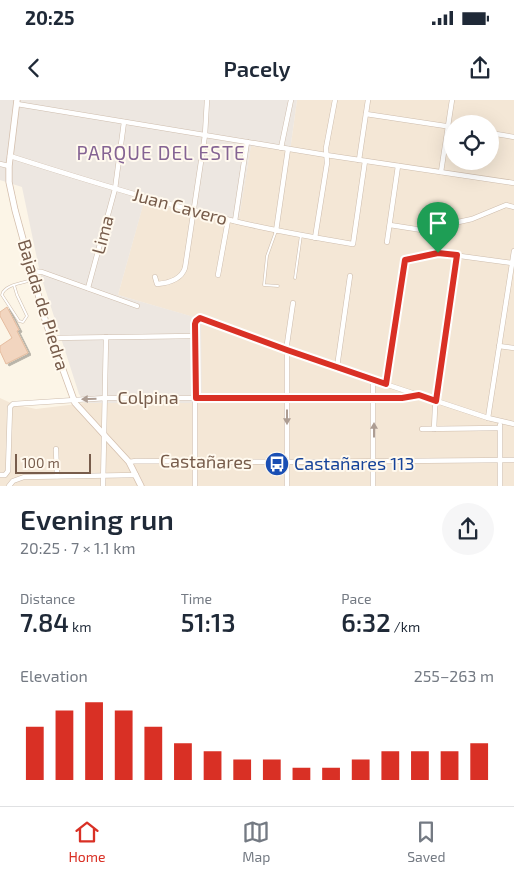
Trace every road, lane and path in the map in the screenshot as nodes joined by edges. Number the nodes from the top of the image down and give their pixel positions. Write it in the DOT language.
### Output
graph roads {
  1 [pos="207,100"];
  2 [pos="291,100"];
  3 [pos="335,100"];
  4 [pos="368,100"];
  5 [pos="452,100"];
  6 [pos="17,102"];
  7 [pos="366,114"];
  8 [pos="451,115"];
  9 [pos="124,122"];
  10 [pos="444,126"];
  11 [pos="499,134"];
  12 [pos="205,135"];
  13 [pos="514,136"];
  14 [pos="247,142"];
  15 [pos="281,148"];
  16 [pos="288,149"];
  17 [pos="326,155"];
  18 [pos="10,156"];
  19 [pos="444,158"];
  20 [pos="359,160"];
  21 [pos="365,161"];
  22 [pos="0,164"];
  23 [pos="9,166"];
  24 [pos="398,166"];
  25 [pos="441,172"];
  26 [pos="514,183"];
  27 [pos="114,189"];
  28 [pos="514,207"];
  29 [pos="194,211"];
  30 [pos="228,220"];
  31 [pos="235,221"];
  32 [pos="390,226"];
  33 [pos="276,231"];
  34 [pos="301,235"];
  35 [pos="316,238"];
  36 [pos="387,242"];
  37 [pos="514,251"];
  38 [pos="457,255"];
  39 [pos="512,264"];
  40 [pos="32,271"];
  41 [pos="218,275"];
  42 [pos="350,276"];
  43 [pos="155,277"];
  44 [pos="295,278"];
  45 [pos="34,279"];
  46 [pos="14,285"];
  47 [pos="278,286"];
  48 [pos="88,288"];
  49 [pos="293,303"];
  50 [pos="137,306"];
  51 [pos="194,336"];
  52 [pos="106,337"];
  53 [pos="51,338"];
  54 [pos="499,346"];
  55 [pos="514,348"];
  56 [pos="287,350"];
  57 [pos="337,367"];
  58 [pos="373,380"];
  59 [pos="386,384"];
  60 [pos="419,395"];
  61 [pos="106,398"];
  62 [pos="196,398"];
  63 [pos="287,398"];
  64 [pos="374,398"];
  65 [pos="73,399"];
  66 [pos="436,401"];
  67 [pos="488,418"];
  68 [pos="500,421"];
  69 [pos="514,424"];
  70 [pos="500,428"];
  71 [pos="422,429"];
  72 [pos="434,429"];
  73 [pos="104,437"];
  74 [pos="56,449"];
  75 [pos="500,460"];
  76 [pos="514,460"];
  77 [pos="129,462"];
  78 [pos="196,462"];
  79 [pos="287,462"];
  80 [pos="374,462"];
  81 [pos="0,475"];
  82 [pos="136,475"];
  83 [pos="57,476"];
  84 [pos="103,476"];
  85 [pos="9,486"];
  86 [pos="103,486"];
  87 [pos="141,486"];
  88 [pos="196,486"];
  89 [pos="287,486"];
  90 [pos="373,486"];
  91 [pos="500,486"];
  1 -- 12 [label="street"];
  2 -- 15 [label="street"];
  3 -- 17 [label="street"];
  4 -- 7 [label="street"];
  5 -- 8 [label="street"];
  6 -- 9 [label="street"];
  6 -- 18 [label="main road, Bajada de Piedra"];
  7 -- 10 [label="street"];
  7 -- 20 [label="street"];
  9 -- 12 [label="street"];
  9 -- 27 [label="street, Lima"];
  11 -- 13 [label="street"];
  12 -- 14 [label="street"];
  12 -- 29 [label="street"];
  14 -- 15 [label="street"];
  14 -- 31 [label="street"];
  15 -- 16 [label="street"];
  16 -- 17 [label="street"];
  16 -- 33 [label="street"];
  17 -- 20 [label="street"];
  17 -- 35 [label="street"];
  18 -- 23 [label="main road, Bajada de Piedra"];
  18 -- 27 [label="street, Juan Cavero"];
  19 -- 25 [label="street"];
  20 -- 21 [label="street"];
  21 -- 24 [label="street"];
  21 -- 35 [label="street, Juan Cavero"];
  22 -- 23 [label="street"];
  23 -- 40 [label="main road, Bajada de Piedra"];
  24 -- 25 [label="street"];
  24 -- 32 [label="street"];
  25 -- 26 [label="street"];
  27 -- 29 [label="street, Juan Cavero"];
  27 -- 48 [label="street, Lima"];
  28 -- 32 [label="street"];
  29 -- 30 [label="street, Juan Cavero"];
  29 -- 43 [label="street"];
  30 -- 31 [label="street, Juan Cavero"];
  30 -- 41 [label="street"];
  31 -- 33 [label="street, Juan Cavero"];
  32 -- 36 [label="street"];
  33 -- 34 [label="street, Juan Cavero"];
  33 -- 47 [label="lane"];
  34 -- 35 [label="street, Juan Cavero"];
  34 -- 44 [label="lane"];
  37 -- 39 [label="street"];
  38 -- 39 [label="street"];
  38 -- 59 [label="street"];
  38 -- 66 [label="street"];
  39 -- 54 [label="street"];
  40 -- 45 [label="main road, Bajada de Piedra"];
  40 -- 48 [label="street"];
  42 -- 57 [label="street"];
  45 -- 46 [label="lane"];
  45 -- 53 [label="main road, Bajada de Piedra"];
  46 -- 46 [label="lane"];
  48 -- 50 [label="street"];
  49 -- 56 [label="street"];
  51 -- 52 [label="street"];
  51 -- 56 [label="street"];
  51 -- 62 [label="street"];
  52 -- 53 [label="street"];
  52 -- 61 [label="street"];
  53 -- 65 [label="main road, Bajada de Piedra"];
  54 -- 55 [label="street"];
  54 -- 67 [label="street"];
  56 -- 57 [label="street"];
  56 -- 63 [label="street"];
  57 -- 58 [label="street"];
  58 -- 59 [label="street"];
  58 -- 64 [label="street"];
  59 -- 60 [label="street"];
  60 -- 64 [label="street, Colpina"];
  60 -- 66 [label="street"];
  61 -- 62 [label="street, Colpina"];
  61 -- 65 [label="street, Colpina, one-way"];
  61 -- 73 [label="street"];
  62 -- 63 [label="street, Colpina"];
  62 -- 78 [label="street"];
  63 -- 64 [label="street, Colpina"];
  63 -- 79 [label="street, one-way"];
  80 -- 64 [label="street, one-way"];
  65 -- 73 [label="main road, Bajada de Piedra"];
  65 -- 81 [label="street"];
  66 -- 67 [label="street"];
  66 -- 72 [label="street"];
  67 -- 68 [label="street"];
  68 -- 69 [label="street"];
  68 -- 70 [label="street"];
  70 -- 72 [label="street"];
  70 -- 75 [label="street"];
  71 -- 72 [label="street"];
  73 -- 77 [label="main road, Bajada de Piedra"];
  73 -- 84 [label="street"];
  74 -- 83 [label="street"];
  75 -- 76 [label="street, Castañares"];
  75 -- 80 [label="street, Castañares"];
  75 -- 91 [label="street"];
  77 -- 78 [label="street, Castañares"];
  77 -- 82 [label="main road, Bajada de Piedra"];
  78 -- 79 [label="street, Castañares"];
  78 -- 88 [label="street"];
  79 -- 80 [label="street, Castañares"];
  79 -- 89 [label="street"];
  80 -- 90 [label="street"];
  82 -- 84 [label="street, Castañares"];
  82 -- 87 [label="main road, Bajada de Piedra"];
  83 -- 84 [label="street, Castañares"];
  83 -- 85 [label="street, Castañares"];
  84 -- 86 [label="street"];
}
